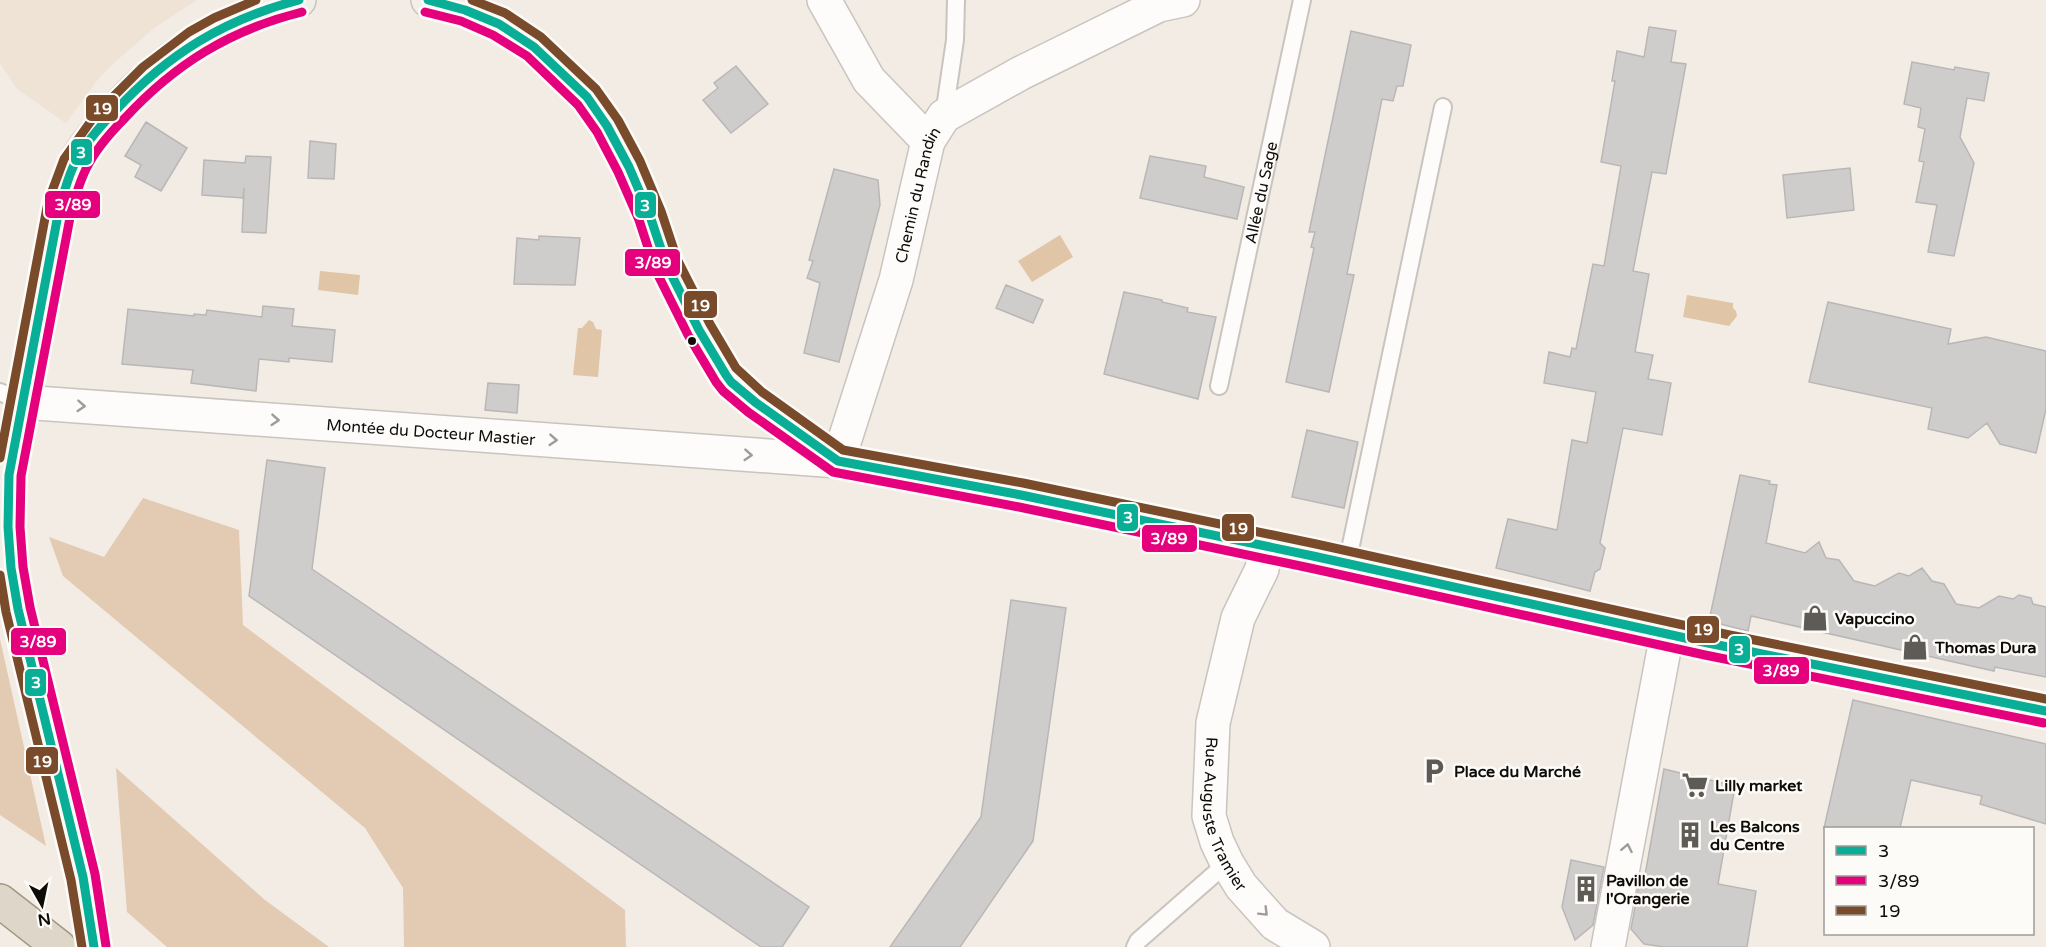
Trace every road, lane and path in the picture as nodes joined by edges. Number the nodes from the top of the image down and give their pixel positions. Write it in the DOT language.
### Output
graph roads {
  1 [pos="299,0"];
  2 [pos="428,0"];
  3 [pos="824,0"];
  4 [pos="956,0"];
  5 [pos="1183,0"];
  6 [pos="1302,0"];
  7 [pos="1443,107"];
  8 [pos="936,129"];
  9 [pos="1219,386"];
  10 [pos="11,397"];
  11 [pos="838,461"];
  12 [pos="1266,546"];
  13 [pos="1347,564"];
  14 [pos="1667,634"];
  15 [pos="2046,711"];
  16 [pos="1227,863"];
  17 [pos="0,901"];
  18 [pos="1297,943"];
  19 [pos="59,947"];
  20 [pos="94,947"];
  21 [pos="1135,947"];
  22 [pos="1608,947"];
  1 -- 10 [label="main road"];
  2 -- 11 [label="main road"];
  3 -- 8 [label="street"];
  4 -- 8 [label="lane"];
  5 -- 8 [label="street, Chemin du Randin"];
  6 -- 9 [label="lane, Allée du Sage"];
  7 -- 13 [label="lane"];
  8 -- 11 [label="street, Chemin du Randin"];
  10 -- 11 [label="street, Montée du Docteur Mastier, one-way"];
  10 -- 20 [label="main road"];
  11 -- 12 [label="main road"];
  12 -- 13 [label="main road"];
  12 -- 16 [label="street, Rue Auguste Tramier"];
  13 -- 14 [label="main road"];
  14 -- 15 [label="main road"];
  22 -- 14 [label="street, one-way"];
  16 -- 18 [label="street, Rue Auguste Tramier, one-way"];
  16 -- 21 [label="lane"];
  17 -- 19 [label="highway"];
}
